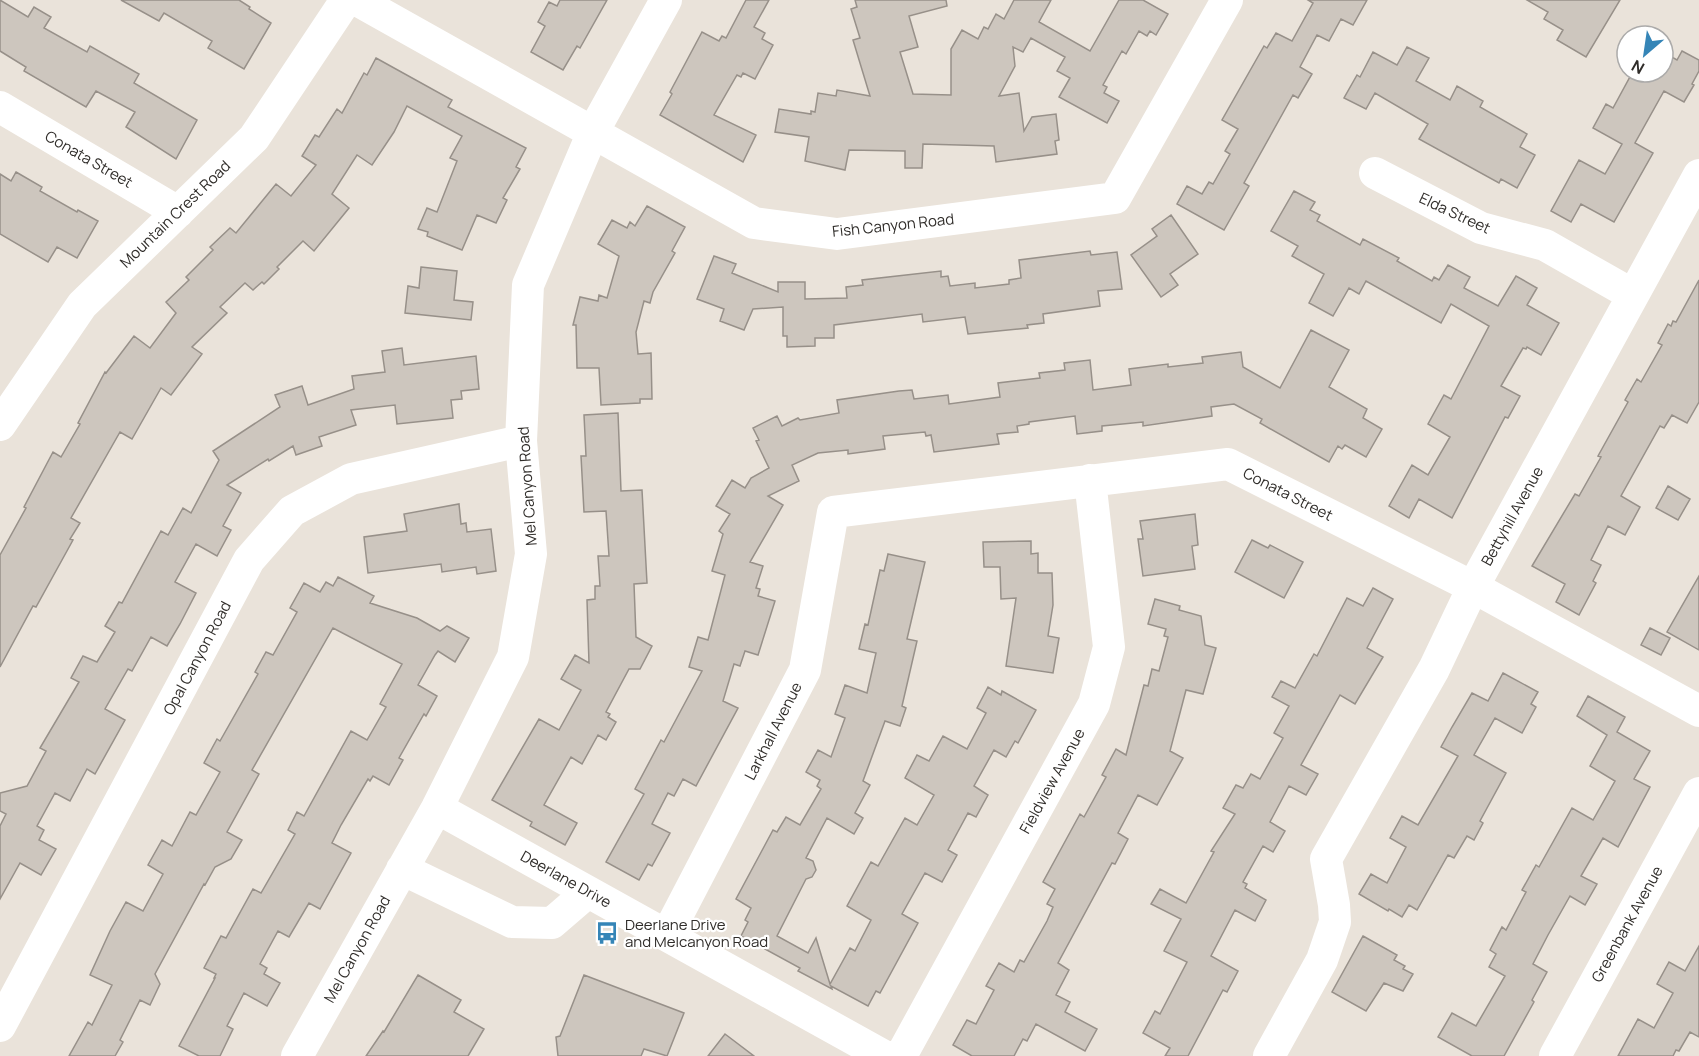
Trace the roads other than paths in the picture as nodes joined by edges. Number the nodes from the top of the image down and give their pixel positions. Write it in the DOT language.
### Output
graph roads {
  1 [pos="346,0"];
  2 [pos="357,0"];
  3 [pos="666,0"];
  4 [pos="1227,0"];
  5 [pos="0,107"];
  6 [pos="593,132"];
  7 [pos="1375,173"];
  8 [pos="1699,174"];
  9 [pos="178,212"];
  10 [pos="1633,295"];
  11 [pos="1,421"];
  12 [pos="521,441"];
  13 [pos="1090,480"];
  14 [pos="833,512"];
  15 [pos="1473,587"];
  16 [pos="1699,711"];
  17 [pos="1699,793"];
  18 [pos="436,808"];
  19 [pos="402,869"];
  20 [pos="588,892"];
  21 [pos="667,935"];
  22 [pos="0,1026"];
  23 [pos="297,1056"];
  24 [pos="884,1056"];
  25 [pos="901,1056"];
  26 [pos="1269,1056"];
  27 [pos="1555,1056"];
  1 -- 9 [label="street, Mountain Crest Road"];
  2 -- 6 [label="street, Fish Canyon Road"];
  3 -- 6 [label="street, Mel Canyon Road"];
  4 -- 6 [label="street, Fish Canyon Road"];
  5 -- 9 [label="street, Conata Street"];
  6 -- 12 [label="street, Mel Canyon Road"];
  7 -- 10 [label="street, Elda Street"];
  8 -- 10 [label="street, Bettyhill Avenue"];
  9 -- 11 [label="street, Mountain Crest Road"];
  10 -- 15 [label="street, Bettyhill Avenue"];
  12 -- 18 [label="street, Mel Canyon Road"];
  12 -- 22 [label="street, Opal Canyon Road"];
  13 -- 14 [label="street, Conata Street"];
  13 -- 15 [label="street, Conata Street"];
  13 -- 25 [label="street, Fieldview Avenue"];
  14 -- 21 [label="street, Larkhall Avenue"];
  15 -- 16 [label="street, Conata Street"];
  15 -- 26 [label="street, Bettyhill Avenue"];
  17 -- 27 [label="street, Greenbank Avenue"];
  18 -- 19 [label="street, Mel Canyon Road"];
  18 -- 20 [label="street, Deerlane Drive"];
  19 -- 20 [label="street"];
  19 -- 23 [label="street, Mel Canyon Road"];
  20 -- 21 [label="street, Deerlane Drive"];
  21 -- 24 [label="street, Deerlane Drive"];
}
